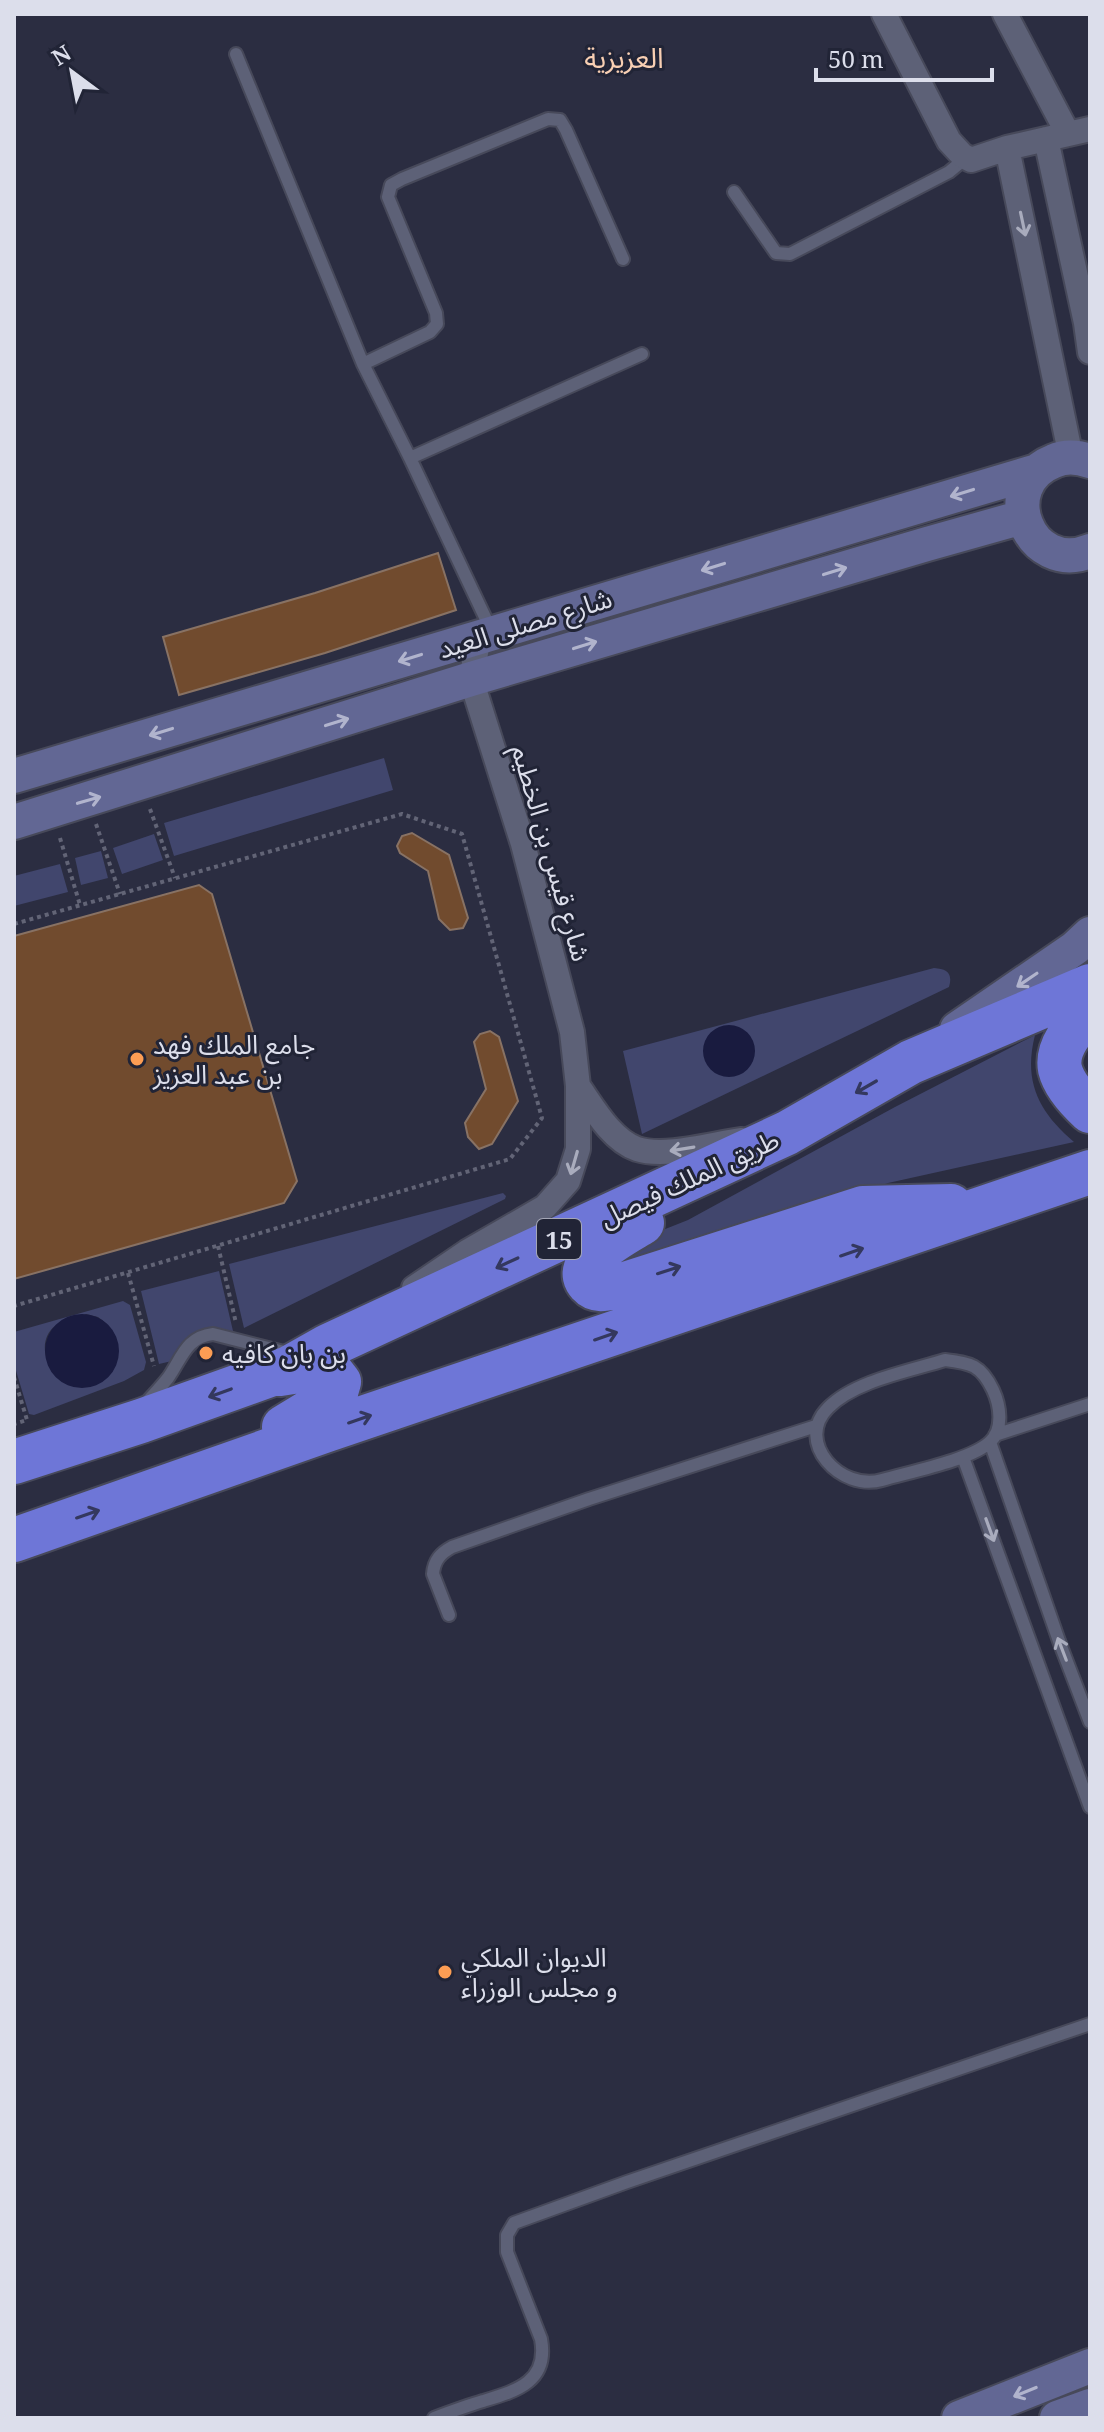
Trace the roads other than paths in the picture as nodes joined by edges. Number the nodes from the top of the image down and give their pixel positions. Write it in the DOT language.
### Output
graph roads {
  1 [pos="885,14"];
  2 [pos="1005,14"];
  3 [pos="236,54"];
  4 [pos="1068,134"];
  5 [pos="1007,148"];
  6 [pos="967,157"];
  7 [pos="734,192"];
  8 [pos="623,259"];
  9 [pos="1088,322"];
  10 [pos="1090,352"];
  11 [pos="642,354"];
  12 [pos="363,364"];
  13 [pos="410,458"];
  14 [pos="1080,459"];
  15 [pos="1037,471"];
  16 [pos="1023,517"];
  17 [pos="1088,562"];
  18 [pos="485,635"];
  19 [pos="471,679"];
  20 [pos="14,776"];
  21 [pos="14,822"];
  22 [pos="1090,934"];
  23 [pos="1090,986"];
  24 [pos="1090,1015"];
  25 [pos="911,1062"];
  26 [pos="578,1086"];
  27 [pos="1090,1111"];
  28 [pos="787,1133"];
  29 [pos="747,1152"];
  30 [pos="1090,1172"];
  31 [pos="992,1205"];
  32 [pos="317,1352"];
  33 [pos="265,1376"];
  34 [pos="1090,1404"];
  35 [pos="816,1426"];
  36 [pos="120,1428"];
  37 [pos="993,1438"];
  38 [pos="963,1457"];
  39 [pos="14,1462"];
  40 [pos="172,1485"];
  41 [pos="14,1540"];
  42 [pos="449,1615"];
  43 [pos="1090,1722"];
  44 [pos="1090,1807"];
  45 [pos="1090,2024"];
  46 [pos="1090,2366"];
  47 [pos="1090,2406"];
  48 [pos="434,2418"];
  49 [pos="959,2418"];
  50 [pos="1057,2418"];
  1 -- 6 [label="street"];
  2 -- 4 [label="street"];
  3 -- 12 [label="lane"];
  4 -- 5 [label="street"];
  4 -- 9 [label="street"];
  5 -- 6 [label="street"];
  5 -- 14 [label="street, one-way"];
  6 -- 7 [label="lane"];
  8 -- 12 [label="lane"];
  9 -- 10 [label="street"];
  11 -- 13 [label="lane"];
  12 -- 13 [label="lane"];
  13 -- 18 [label="lane"];
  14 -- 15 [label="street, شارع مصلى العيد"];
  15 -- 16 [label="street"];
  15 -- 18 [label="street, شارع مصلى العيد, one-way"];
  16 -- 17 [label="street"];
  19 -- 16 [label="street, شارع مصلى العيد, one-way"];
  18 -- 19 [label="street, شارع قيس بن الخطيم"];
  18 -- 20 [label="street, شارع مصلى العيد, one-way"];
  21 -- 19 [label="street, شارع مصلى العيد, one-way"];
  19 -- 26 [label="street, شارع قيس بن الخطيم"];
  22 -- 25 [label="street, one-way"];
  23 -- 25 [label="highway, طريق الملك فيصل / 15"];
  24 -- 27 [label="highway"];
  25 -- 28 [label="highway, طريق الملك فيصل / 15, one-way"];
  28 -- 26 [label="street, one-way"];
  26 -- 32 [label="street, شارع قيس بن الخطيم, one-way"];
  28 -- 29 [label="highway, طريق الملك فيصل / 15"];
  29 -- 31 [label="highway, one-way"];
  29 -- 32 [label="highway, طريق الملك فيصل / 15, one-way"];
  30 -- 31 [label="highway"];
  40 -- 31 [label="highway, one-way"];
  32 -- 33 [label="highway, طريق الملك فيصل / 15"];
  32 -- 36 [label="lane"];
  33 -- 36 [label="highway, طريق الملك فيصل / 15, one-way"];
  33 -- 40 [label="highway"];
  34 -- 37 [label="lane"];
  35 -- 37 [label="lane"];
  35 -- 38 [label="lane"];
  35 -- 42 [label="lane"];
  36 -- 39 [label="highway, طريق الملك فيصل / 15"];
  37 -- 38 [label="lane"];
  43 -- 37 [label="lane, one-way"];
  38 -- 44 [label="lane, one-way"];
  41 -- 40 [label="highway, one-way"];
  45 -- 48 [label="lane"];
  46 -- 49 [label="street, one-way"];
  47 -- 50 [label="street"];
}
